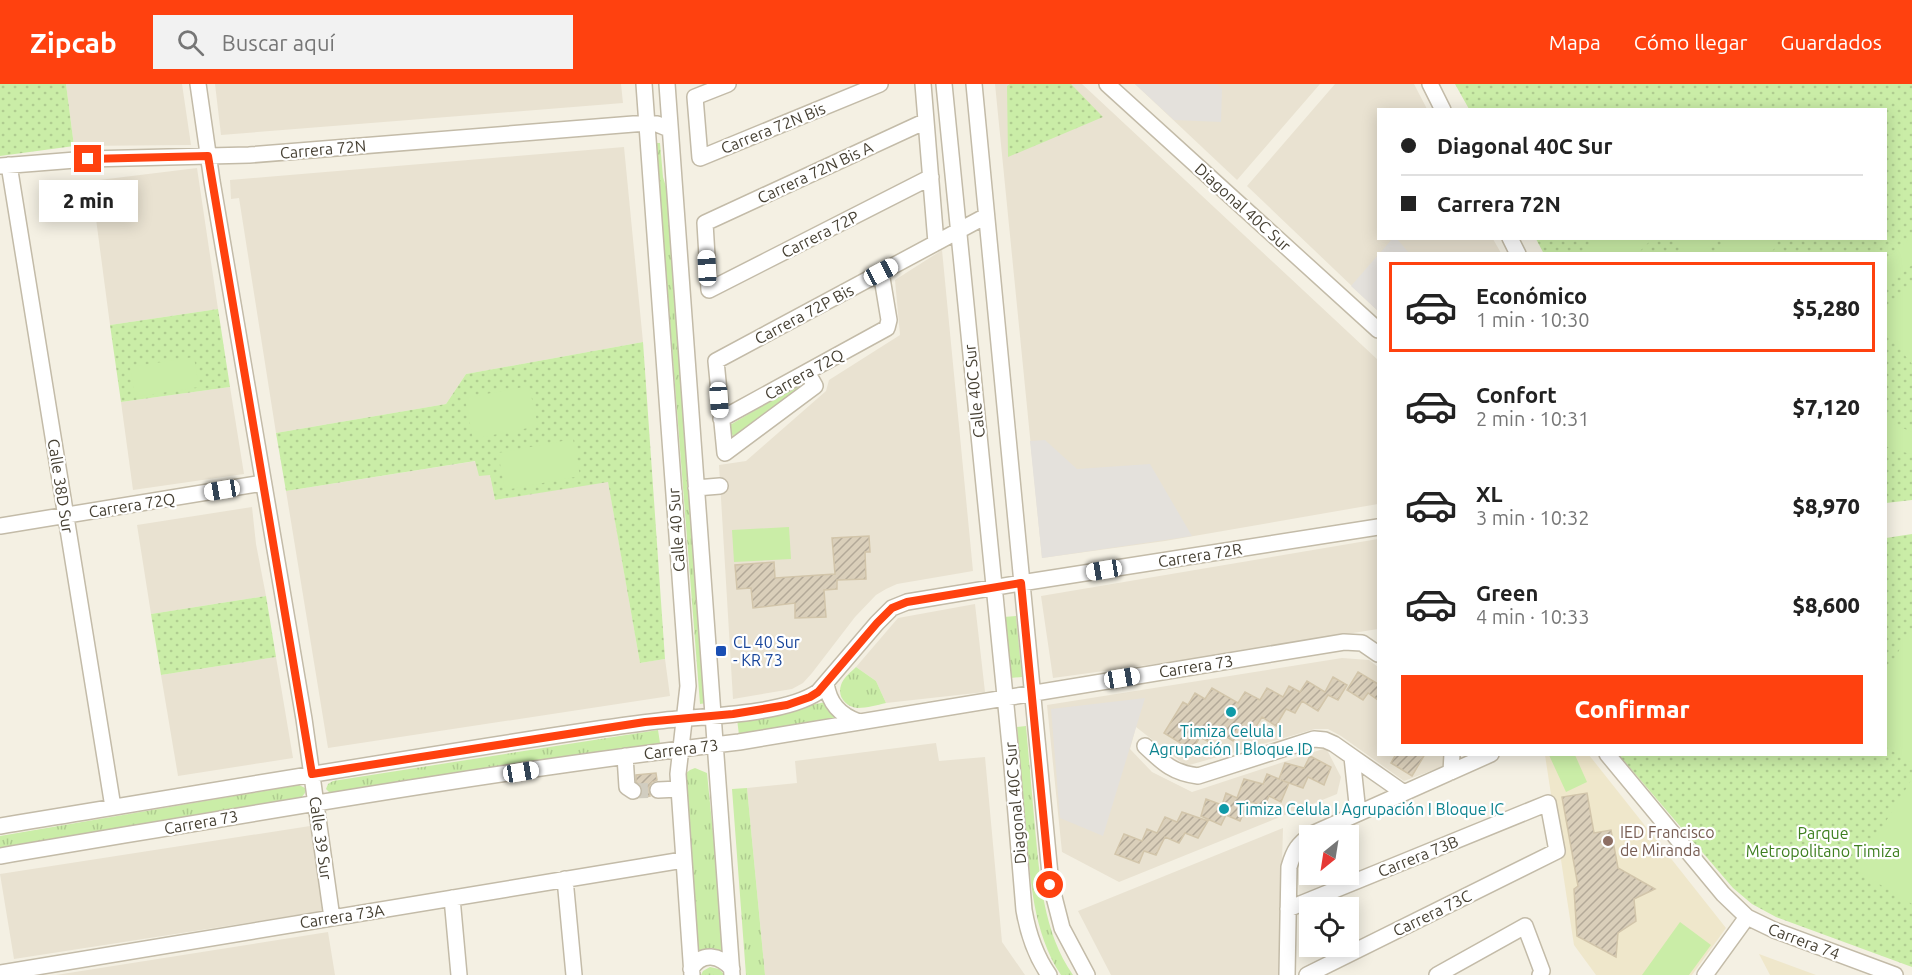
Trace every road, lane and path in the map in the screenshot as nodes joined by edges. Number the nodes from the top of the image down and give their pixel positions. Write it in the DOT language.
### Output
graph roads {
  1 [pos="198,84"];
  2 [pos="644,84"];
  3 [pos="667,84"];
  4 [pos="728,84"];
  5 [pos="880,84"];
  6 [pos="923,84"];
  7 [pos="944,84"];
  8 [pos="974,84"];
  9 [pos="1107,84"];
  10 [pos="1430,84"];
  11 [pos="668,107"];
  12 [pos="1442,108"];
  13 [pos="926,121"];
  14 [pos="646,123"];
  15 [pos="669,129"];
  16 [pos="208,156"];
  17 [pos="5,166"];
  18 [pos="931,177"];
  19 [pos="986,216"];
  20 [pos="958,231"];
  21 [pos="936,243"];
  22 [pos="881,272"];
  23 [pos="709,290"];
  24 [pos="1377,329"];
  25 [pos="807,372"];
  26 [pos="721,419"];
  27 [pos="263,483"];
  28 [pos="720,486"];
  29 [pos="696,489"];
  30 [pos="66,516"];
  31 [pos="0,526"];
  32 [pos="1377,527"];
  33 [pos="1021,583"];
  34 [pos="994,587"];
  35 [pos="1377,653"];
  36 [pos="825,682"];
  37 [pos="1032,693"];
  38 [pos="1005,697"];
  39 [pos="712,716"];
  40 [pos="684,718"];
  41 [pos="859,722"];
  42 [pos="715,744"];
  43 [pos="1145,746"];
  44 [pos="680,749"];
  45 [pos="625,756"];
  46 [pos="1452,756"];
  47 [pos="1487,756"];
  48 [pos="1609,756"];
  49 [pos="1352,757"];
  50 [pos="1451,772"];
  51 [pos="312,774"];
  52 [pos="679,789"];
  53 [pos="658,790"];
  54 [pos="633,791"];
  55 [pos="1404,793"];
  56 [pos="317,803"];
  57 [pos="1548,803"];
  58 [pos="113,807"];
  59 [pos="1358,813"];
  60 [pos="0,825"];
  61 [pos="0,856"];
  62 [pos="683,860"];
  63 [pos="566,879"];
  64 [pos="452,898"];
  65 [pos="1288,909"];
  66 [pos="1747,917"];
  67 [pos="332,918"];
  68 [pos="1,972"];
  69 [pos="692,972"];
  70 [pos="732,972"];
  71 [pos="459,975"];
  72 [pos="573,975"];
  73 [pos="1049,975"];
  74 [pos="1088,975"];
  75 [pos="1287,975"];
  76 [pos="1307,975"];
  77 [pos="1437,975"];
  78 [pos="1540,975"];
  79 [pos="1705,975"];
  80 [pos="1895,975"];
  1 -- 16 [label="street, Calle 39 Sur"];
  2 -- 14 [label="street, Calle 40 Sur"];
  3 -- 11 [label="street, Calle 40 Sur"];
  4 -- 5 [label="street, Carrera 72N Bis"];
  6 -- 13 [label="street"];
  7 -- 20 [label="street, Calle 40C Sur"];
  8 -- 19 [label="street, Calle 40C Sur"];
  9 -- 24 [label="street, Diagonal 40C Sur"];
  10 -- 12 [label="street"];
  11 -- 14 [label="street"];
  11 -- 15 [label="street, Calle 40 Sur"];
  13 -- 18 [label="street"];
  13 -- 23 [label="street, Carrera 72N Bis A"];
  14 -- 15 [label="street, Carrera 72N"];
  14 -- 16 [label="street, Carrera 72N"];
  14 -- 40 [label="street, Calle 40 Sur"];
  15 -- 29 [label="street, Calle 40 Sur"];
  16 -- 17 [label="street, Carrera 72N"];
  16 -- 27 [label="street, Calle 39 Sur"];
  17 -- 30 [label="street, Calle 38D Sur"];
  18 -- 21 [label="street"];
  18 -- 23 [label="street, Carrera 72P"];
  19 -- 20 [label="street, Carrera 72P Bis"];
  19 -- 33 [label="street, Calle 40C Sur"];
  20 -- 21 [label="street, Carrera 72P Bis"];
  20 -- 34 [label="street, Calle 40C Sur"];
  21 -- 22 [label="street, Carrera 72P Bis"];
  22 -- 25 [label="street, Carrera 72Q"];
  22 -- 26 [label="street, Carrera 72P Bis"];
  25 -- 26 [label="street, Carrera 72Q"];
  25 -- 26 [label="street"];
  27 -- 30 [label="street, Carrera 72Q"];
  27 -- 51 [label="street, Calle 39 Sur"];
  28 -- 29 [label="street"];
  29 -- 39 [label="street, Calle 40 Sur"];
  30 -- 31 [label="street, Carrera 72Q"];
  30 -- 58 [label="street, Calle 38D Sur"];
  32 -- 33 [label="street, Carrera 72R"];
  33 -- 34 [label="street, Carrera 73"];
  33 -- 37 [label="street, Calle 40C Sur"];
  34 -- 36 [label="street, Carrera 73"];
  34 -- 38 [label="street, Calle 40C Sur"];
  35 -- 37 [label="street, Carrera 73"];
  36 -- 39 [label="street, Carrera 73"];
  36 -- 41 [label="street"];
  37 -- 38 [label="street, Carrera 73"];
  37 -- 74 [label="street, Diagonal 40C Sur"];
  38 -- 41 [label="street, Carrera 73"];
  38 -- 73 [label="street, Diagonal 40C Sur"];
  39 -- 40 [label="street, Carrera 73"];
  39 -- 42 [label="street, Calle 40 Sur"];
  40 -- 44 [label="street, Calle 40 Sur"];
  40 -- 51 [label="street, Carrera 73"];
  41 -- 42 [label="street, Carrera 73"];
  42 -- 44 [label="street, Carrera 73"];
  42 -- 70 [label="street, Calle 40 Sur"];
  43 -- 49 [label="street"];
  44 -- 45 [label="street, Carrera 73"];
  44 -- 52 [label="street, Calle 40 Sur"];
  45 -- 54 [label="street"];
  45 -- 56 [label="street, Carrera 73"];
  46 -- 50 [label="street"];
  47 -- 50 [label="street"];
  48 -- 66 [label="street, Carrera 74"];
  49 -- 55 [label="street"];
  49 -- 59 [label="street"];
  50 -- 55 [label="street"];
  51 -- 56 [label="street, Calle 39 Sur"];
  51 -- 58 [label="street, Carrera 73"];
  52 -- 53 [label="street"];
  52 -- 62 [label="street, Calle 40 Sur"];
  55 -- 59 [label="street"];
  56 -- 61 [label="street, Carrera 73"];
  56 -- 67 [label="street, Calle 39 Sur"];
  57 -- 65 [label="street, Carrera 73B"];
  57 -- 76 [label="street, Carrera 73C"];
  58 -- 60 [label="street, Carrera 73"];
  59 -- 65 [label="street"];
  62 -- 63 [label="street, Carrera 73A"];
  62 -- 69 [label="street, Calle 40 Sur"];
  63 -- 64 [label="street, Carrera 73A"];
  63 -- 72 [label="street"];
  64 -- 67 [label="street, Carrera 73A"];
  64 -- 71 [label="street"];
  65 -- 75 [label="street"];
  66 -- 79 [label="street"];
  66 -- 80 [label="street, Carrera 74"];
  67 -- 68 [label="street, Carrera 73A"];
  69 -- 70 [label="street"];
  77 -- 78 [label="street"];
}
